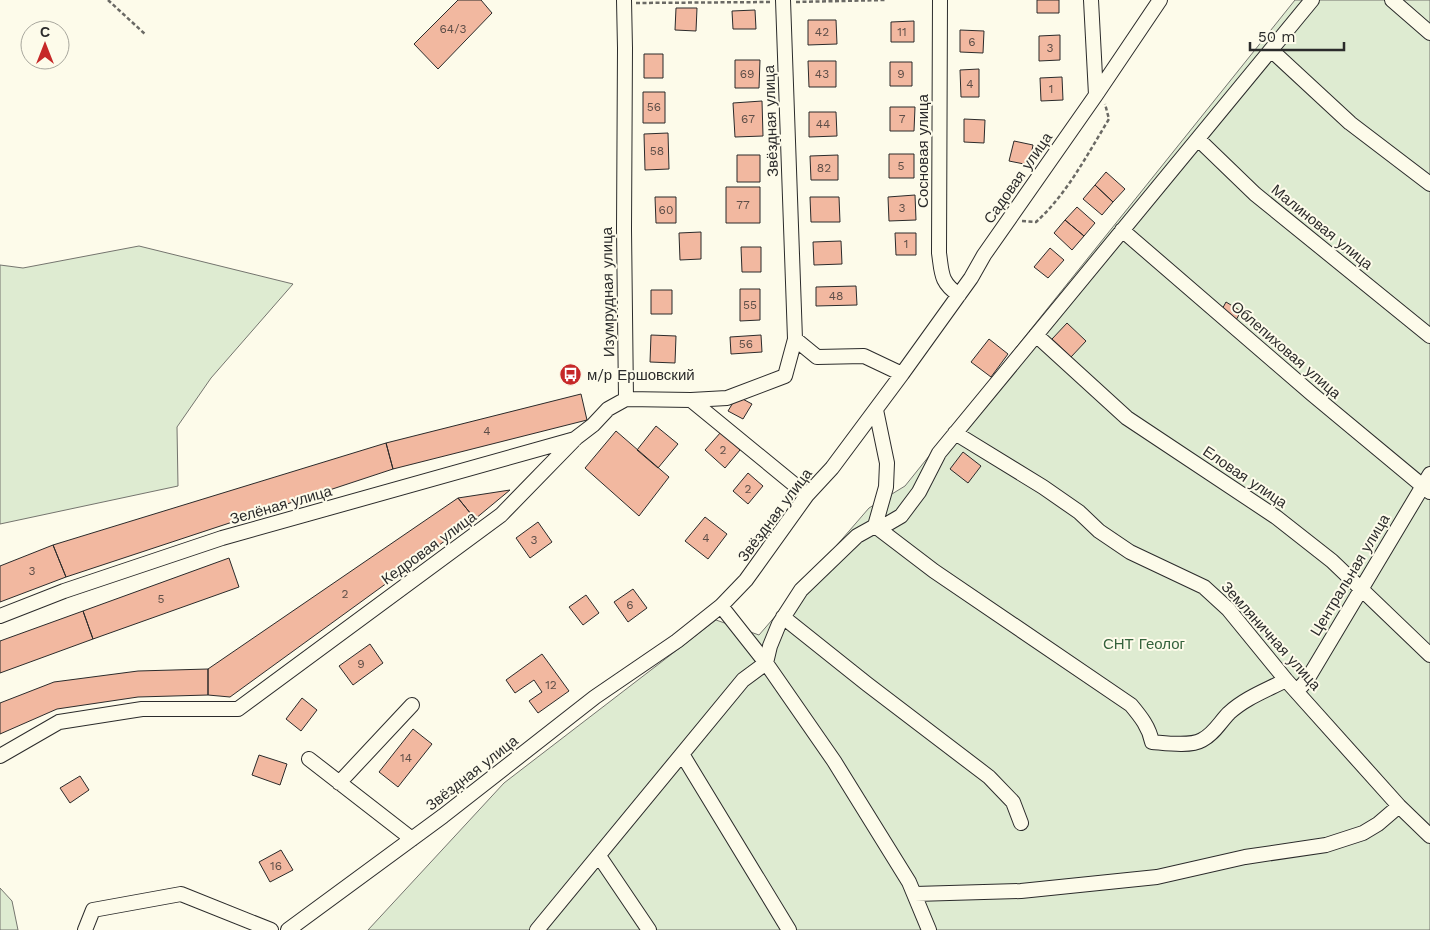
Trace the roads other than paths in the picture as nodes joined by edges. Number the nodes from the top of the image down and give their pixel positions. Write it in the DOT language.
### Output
graph roads {
  1 [pos="940,0"];
  2 [pos="1091,0"];
  3 [pos="1160,0"];
  4 [pos="1312,0"];
  5 [pos="1392,0"];
  6 [pos="625,1"];
  7 [pos="783,1"];
  8 [pos="1430,33"];
  9 [pos="1271,50"];
  10 [pos="1098,91"];
  11 [pos="1198,139"];
  12 [pos="1430,184"];
  13 [pos="1122,230"];
  14 [pos="959,295"];
  15 [pos="1036,334"];
  16 [pos="1430,336"];
  17 [pos="795,339"];
  18 [pos="902,374"];
  19 [pos="626,400"];
  20 [pos="692,400"];
  21 [pos="876,410"];
  22 [pos="956,433"];
  23 [pos="576,438"];
  24 [pos="1428,484"];
  25 [pos="807,495"];
  26 [pos="875,526"];
  27 [pos="1361,588"];
  28 [pos="721,606"];
  29 [pos="0,616"];
  30 [pos="783,617"];
  31 [pos="1430,655"];
  32 [pos="766,663"];
  33 [pos="1286,680"];
  34 [pos="1297,692"];
  35 [pos="412,705"];
  36 [pos="682,754"];
  37 [pos="0,756"];
  38 [pos="309,759"];
  39 [pos="339,783"];
  40 [pos="1399,806"];
  41 [pos="1021,823"];
  42 [pos="1430,836"];
  43 [pos="412,839"];
  44 [pos="598,856"];
  45 [pos="915,894"];
  46 [pos="85,930"];
  47 [pos="271,930"];
  48 [pos="288,930"];
  49 [pos="538,930"];
  50 [pos="649,930"];
  51 [pos="789,930"];
  52 [pos="929,930"];
  1 -- 14 [label="street, Сосновая улица"];
  2 -- 10 [label="street"];
  3 -- 10 [label="street, Садовая улица"];
  4 -- 9 [label="street"];
  5 -- 8 [label="street"];
  6 -- 19 [label="street, Изумрудная улица"];
  7 -- 17 [label="street, Звёздная улица"];
  9 -- 11 [label="street"];
  9 -- 12 [label="street"];
  10 -- 14 [label="street, Садовая улица"];
  11 -- 13 [label="street"];
  11 -- 16 [label="street, Малиновая улица"];
  13 -- 15 [label="street"];
  13 -- 24 [label="street, Облепиховая улица"];
  14 -- 18 [label="street, Садовая улица"];
  15 -- 22 [label="street"];
  15 -- 27 [label="street, Еловая улица"];
  17 -- 18 [label="street"];
  17 -- 20 [label="street, Звёздная улица"];
  18 -- 21 [label="street, Звёздная улица"];
  19 -- 20 [label="street"];
  19 -- 23 [label="street, Кедровая улица"];
  20 -- 25 [label="street"];
  21 -- 25 [label="street, Звёздная улица"];
  21 -- 26 [label="street"];
  22 -- 26 [label="street"];
  22 -- 33 [label="street, Земляничная улица"];
  23 -- 29 [label="street, Зелёная улица"];
  23 -- 37 [label="street, Кедровая улица"];
  24 -- 27 [label="street, Центральная улица"];
  25 -- 28 [label="street, Звёздная улица"];
  26 -- 30 [label="street"];
  26 -- 33 [label="street"];
  27 -- 31 [label="street, Еловая улица"];
  27 -- 34 [label="street, Центральная улица"];
  28 -- 32 [label="street"];
  28 -- 43 [label="street, Звёздная улица"];
  30 -- 32 [label="street"];
  30 -- 41 [label="street"];
  32 -- 36 [label="street"];
  32 -- 45 [label="street"];
  33 -- 34 [label="street, Земляничная улица"];
  34 -- 40 [label="street, Земляничная улица"];
  35 -- 39 [label="street"];
  36 -- 44 [label="street"];
  36 -- 51 [label="street"];
  38 -- 39 [label="street"];
  39 -- 43 [label="street"];
  40 -- 42 [label="street, Земляничная улица"];
  40 -- 45 [label="street"];
  43 -- 48 [label="street, Звёздная улица"];
  44 -- 49 [label="street"];
  44 -- 50 [label="street"];
  45 -- 52 [label="street"];
  46 -- 47 [label="street"];
}
